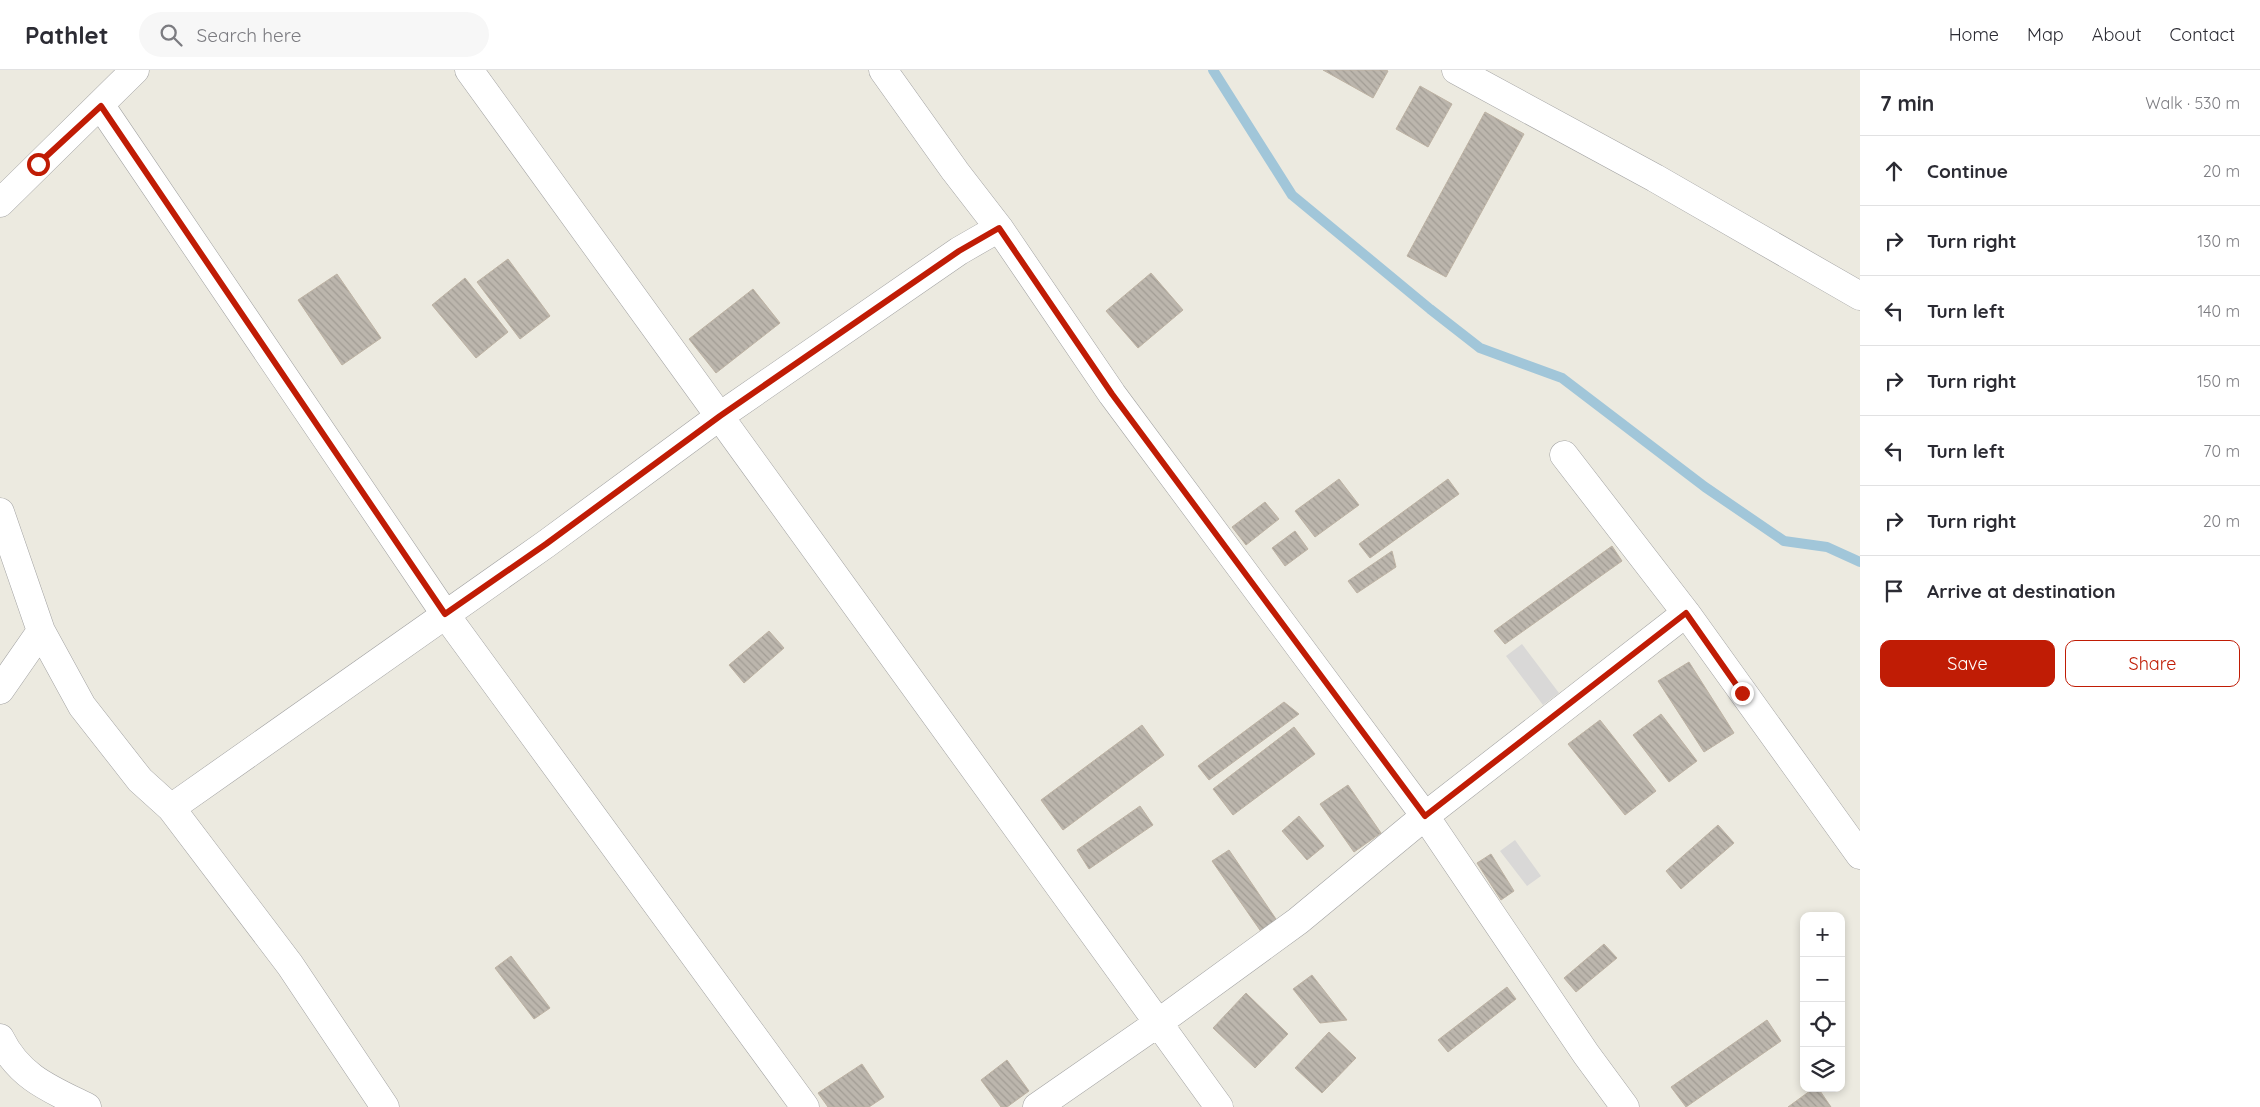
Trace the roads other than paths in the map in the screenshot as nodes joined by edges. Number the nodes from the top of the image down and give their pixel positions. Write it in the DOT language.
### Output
graph roads {
  1 [pos="135,70"];
  2 [pos="469,70"];
  3 [pos="883,70"];
  4 [pos="1456,70"];
  5 [pos="101,106"];
  6 [pos="0,203"];
  7 [pos="999,228"];
  8 [pos="1860,296"];
  9 [pos="720,416"];
  10 [pos="1564,455"];
  11 [pos="0,512"];
  12 [pos="1686,613"];
  13 [pos="445,614"];
  14 [pos="40,631"];
  15 [pos="4,679"];
  16 [pos="171,808"];
  17 [pos="1425,816"];
  18 [pos="1860,855"];
  19 [pos="1158,1023"];
  20 [pos="0,1038"];
  21 [pos="87,1107"];
  22 [pos="385,1107"];
  23 [pos="804,1107"];
  24 [pos="1037,1107"];
  25 [pos="1219,1107"];
  26 [pos="1625,1107"];
  1 -- 5 [label="street"];
  2 -- 9 [label="street"];
  3 -- 7 [label="street"];
  4 -- 8 [label="street"];
  5 -- 6 [label="street"];
  5 -- 13 [label="street"];
  7 -- 9 [label="street"];
  7 -- 17 [label="street"];
  9 -- 13 [label="street"];
  9 -- 19 [label="street"];
  10 -- 12 [label="street"];
  11 -- 14 [label="street"];
  12 -- 17 [label="street"];
  12 -- 18 [label="street"];
  13 -- 16 [label="street"];
  13 -- 23 [label="street"];
  14 -- 15 [label="street"];
  14 -- 16 [label="street"];
  16 -- 22 [label="street"];
  17 -- 19 [label="street"];
  17 -- 26 [label="street"];
  19 -- 24 [label="street"];
  19 -- 25 [label="street"];
  20 -- 21 [label="street"];
}
